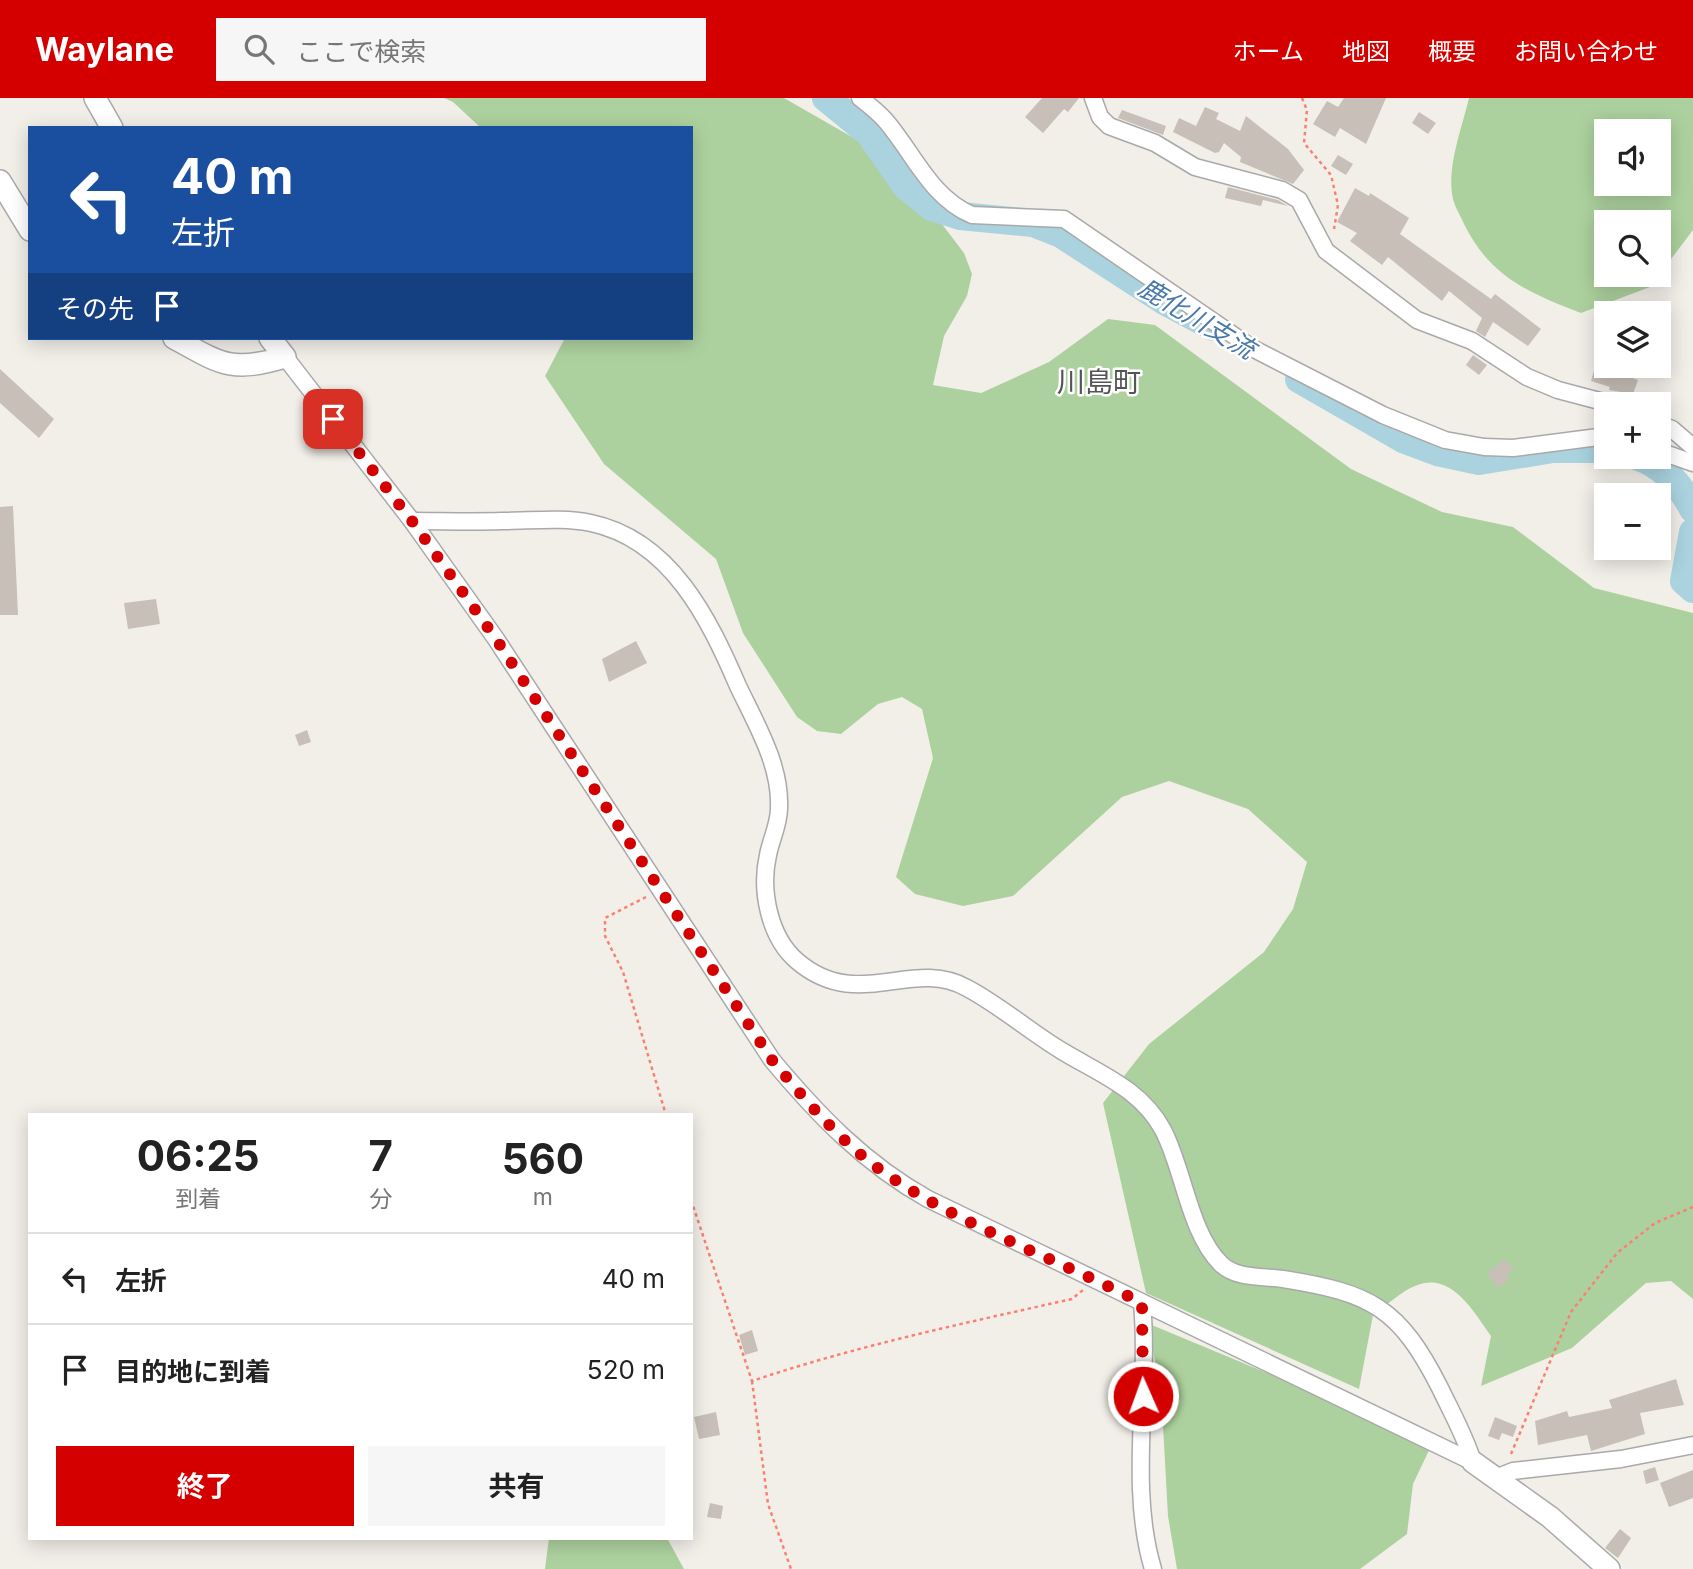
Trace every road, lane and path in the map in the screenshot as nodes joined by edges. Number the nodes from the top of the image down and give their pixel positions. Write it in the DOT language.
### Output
graph roads {
  1 [pos="95,98"];
  2 [pos="860,98"];
  3 [pos="1093,98"];
  4 [pos="1302,98"];
  5 [pos="112,126"];
  6 [pos="0,181"];
  7 [pos="28,227"];
  8 [pos="1334,231"];
  9 [pos="178,340"];
  10 [pos="272,340"];
  11 [pos="285,357"];
  12 [pos="1594,400"];
  13 [pos="1671,429"];
  14 [pos="1594,438"];
  15 [pos="1693,447"];
  16 [pos="1671,455"];
  17 [pos="1693,463"];
  18 [pos="412,521"];
  19 [pos="662,889"];
  20 [pos="665,1113"];
  21 [pos="693,1206"];
  22 [pos="1693,1207"];
  23 [pos="1096,1279"];
  24 [pos="1142,1303"];
  25 [pos="752,1381"];
  26 [pos="1693,1445"];
  27 [pos="1473,1462"];
  28 [pos="1498,1478"];
  29 [pos="790,1569"];
  30 [pos="1153,1569"];
  31 [pos="1609,1569"];
  1 -- 5 [label="street"];
  2 -- 14 [label="street"];
  3 -- 12 [label="street"];
  4 -- 8 [label="path"];
  6 -- 7 [label="street"];
  9 -- 11 [label="street"];
  10 -- 11 [label="street"];
  11 -- 18 [label="street"];
  13 -- 15 [label="street"];
  16 -- 17 [label="street"];
  18 -- 19 [label="street"];
  18 -- 27 [label="street"];
  19 -- 20 [label="path"];
  19 -- 23 [label="street"];
  21 -- 25 [label="path"];
  22 -- 28 [label="path"];
  23 -- 24 [label="street"];
  23 -- 25 [label="path"];
  24 -- 27 [label="street"];
  24 -- 30 [label="street"];
  25 -- 29 [label="path"];
  26 -- 28 [label="street"];
  27 -- 28 [label="street"];
  28 -- 31 [label="street"];
}
